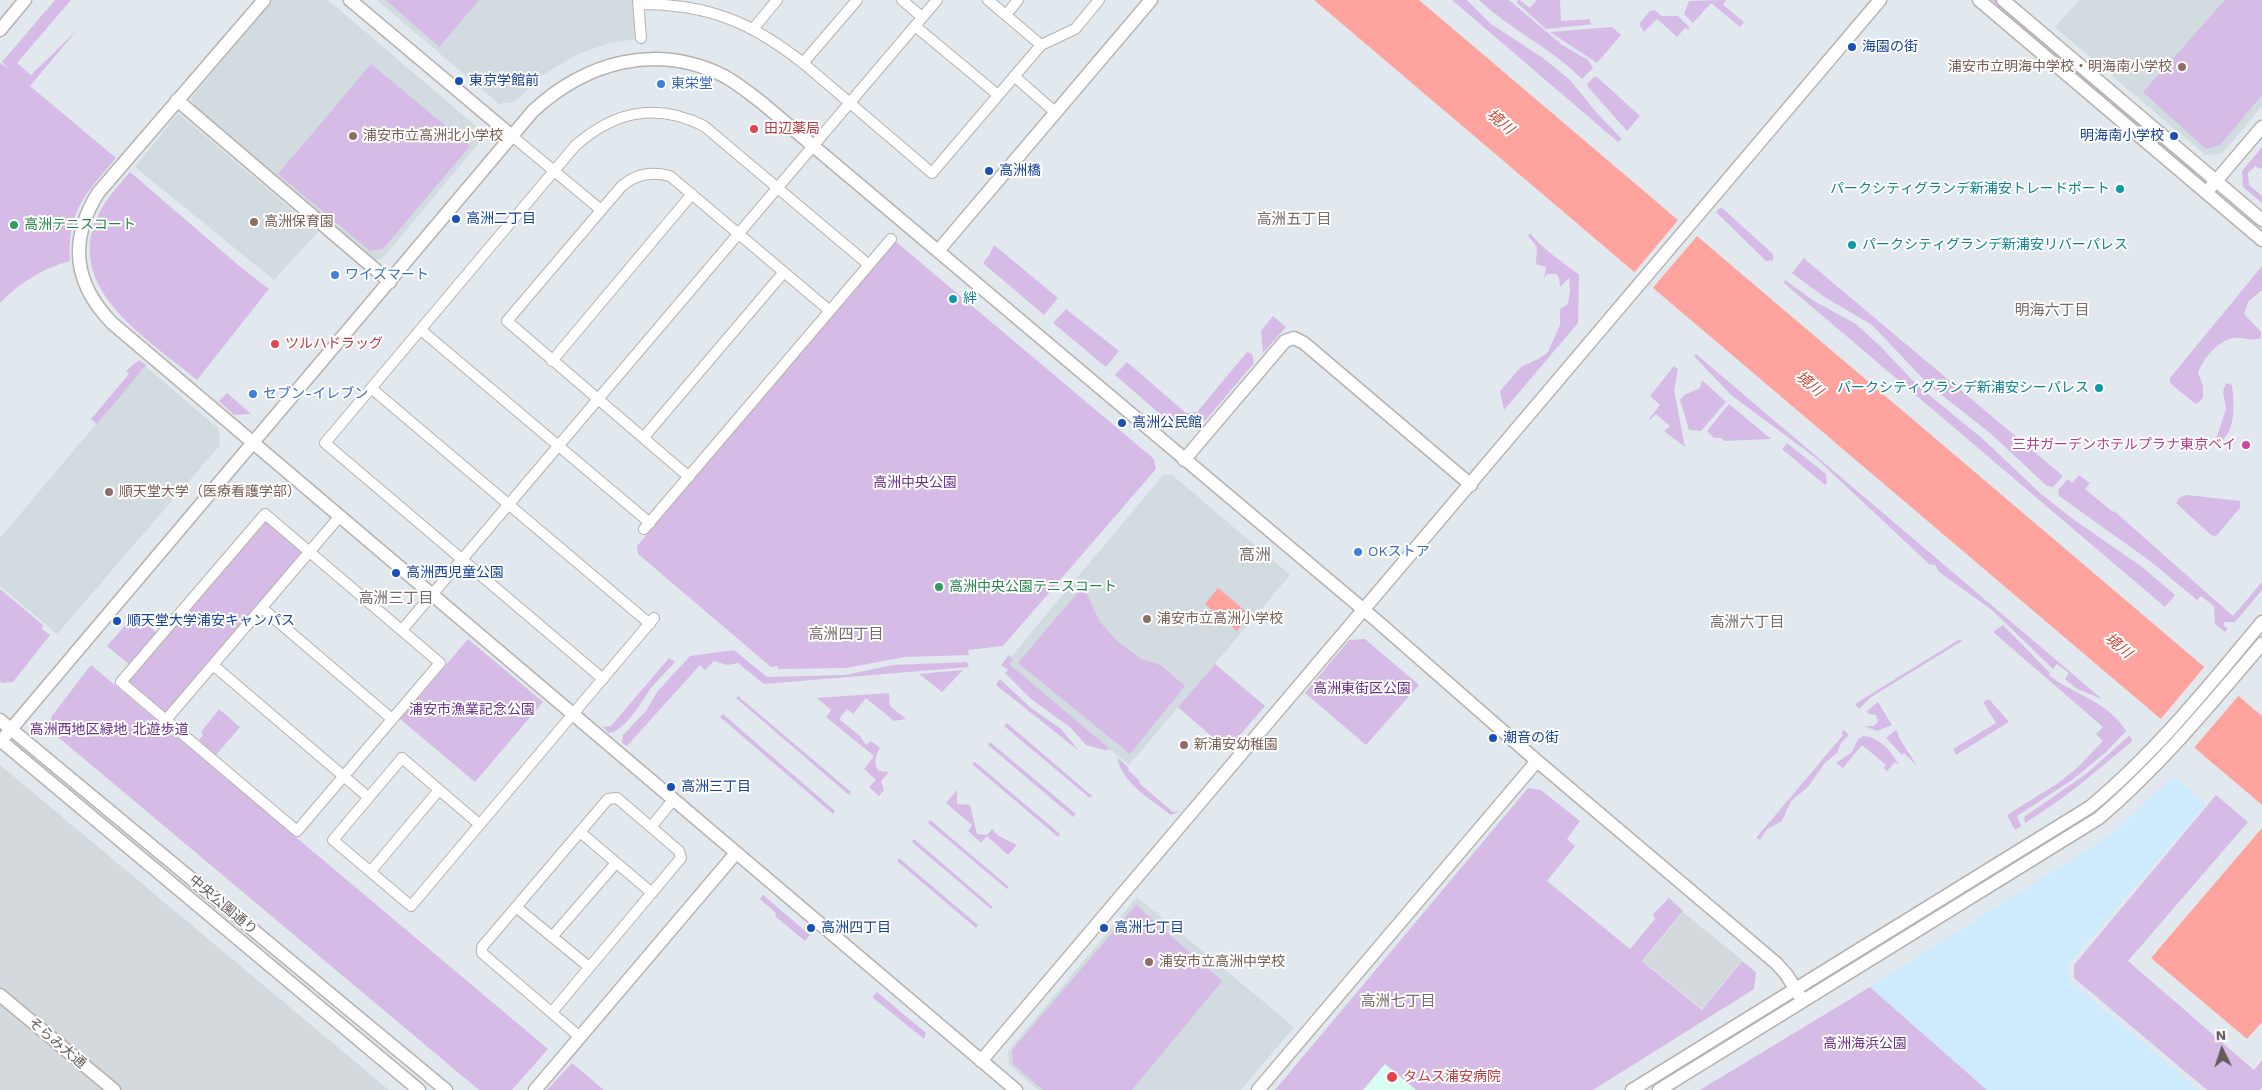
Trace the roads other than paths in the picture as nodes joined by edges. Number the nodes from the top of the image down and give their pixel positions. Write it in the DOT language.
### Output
graph roads {
  1 [pos="25,0"];
  2 [pos="264,0"];
  3 [pos="350,0"];
  4 [pos="778,0"];
  5 [pos="857,0"];
  6 [pos="902,0"];
  7 [pos="937,0"];
  8 [pos="988,0"];
  9 [pos="1018,0"];
  10 [pos="1099,0"];
  11 [pos="1151,0"];
  12 [pos="1880,0"];
  13 [pos="1979,0"];
  14 [pos="2003,0"];
  15 [pos="638,2"];
  16 [pos="694,4"];
  17 [pos="1006,15"];
  18 [pos="922,17"];
  19 [pos="915,26"];
  20 [pos="753,29"];
  21 [pos="0,30"];
  22 [pos="641,38"];
  23 [pos="1040,45"];
  24 [pos="803,63"];
  25 [pos="1014,76"];
  26 [pos="998,95"];
  27 [pos="177,100"];
  28 [pos="849,104"];
  29 [pos="1056,113"];
  30 [pos="2262,127"];
  31 [pos="512,136"];
  32 [pos="814,146"];
  33 [pos="554,172"];
  34 [pos="2216,181"];
  35 [pos="777,188"];
  36 [pos="2206,193"];
  37 [pos="692,194"];
  38 [pos="601,210"];
  39 [pos="2262,220"];
  40 [pos="738,234"];
  41 [pos="891,239"];
  42 [pos="2262,240"];
  43 [pos="938,251"];
  44 [pos="869,265"];
  45 [pos="784,272"];
  46 [pos="390,282"];
  47 [pos="830,311"];
  48 [pos="420,330"];
  49 [pos="552,361"];
  50 [pos="371,388"];
  51 [pos="598,399"];
  52 [pos="644,438"];
  53 [pos="252,441"];
  54 [pos="558,447"];
  55 [pos="1184,460"];
  56 [pos="689,477"];
  57 [pos="1471,485"];
  58 [pos="508,505"];
  59 [pos="340,516"];
  60 [pos="310,551"];
  61 [pos="462,560"];
  62 [pos="432,594"];
  63 [pos="262,608"];
  64 [pos="1363,610"];
  65 [pos="2262,622"];
  66 [pos="402,630"];
  67 [pos="2262,644"];
  68 [pos="213,665"];
  69 [pos="602,679"];
  70 [pos="573,714"];
  71 [pos="392,719"];
  72 [pos="165,721"];
  73 [pos="5,725"];
  74 [pos="0,740"];
  75 [pos="1537,761"];
  76 [pos="345,775"];
  77 [pos="439,790"];
  78 [pos="368,797"];
  79 [pos="673,800"];
  80 [pos="479,824"];
  81 [pos="651,827"];
  82 [pos="580,832"];
  83 [pos="736,853"];
  84 [pos="616,862"];
  85 [pos="371,871"];
  86 [pos="652,893"];
  87 [pos="516,907"];
  88 [pos="552,937"];
  89 [pos="589,967"];
  90 [pos="1796,989"];
  91 [pos="0,995"];
  92 [pos="1803,1000"];
  93 [pos="552,1012"];
  94 [pos="580,1036"];
  95 [pos="981,1061"];
  96 [pos="114,1090"];
  97 [pos="418,1090"];
  98 [pos="446,1090"];
  99 [pos="535,1090"];
  100 [pos="1016,1090"];
  101 [pos="1258,1090"];
  102 [pos="1632,1090"];
  103 [pos="1659,1090"];
  1 -- 21 [label="street"];
  2 -- 27 [label="street"];
  3 -- 31 [label="street"];
  4 -- 20 [label="street"];
  5 -- 24 [label="street"];
  6 -- 18 [label="street"];
  7 -- 18 [label="street"];
  8 -- 17 [label="street"];
  9 -- 17 [label="street"];
  10 -- 23 [label="street"];
  11 -- 29 [label="street"];
  12 -- 57 [label="street"];
  13 -- 36 [label="street"];
  14 -- 34 [label="street"];
  15 -- 16 [label="street"];
  15 -- 22 [label="street"];
  16 -- 20 [label="street"];
  17 -- 23 [label="street"];
  18 -- 19 [label="street"];
  19 -- 26 [label="street"];
  19 -- 28 [label="street"];
  20 -- 24 [label="street"];
  23 -- 25 [label="street"];
  24 -- 28 [label="street"];
  25 -- 26 [label="street"];
  25 -- 29 [label="street"];
  26 -- 28 [label="street"];
  27 -- 46 [label="street"];
  27 -- 53 [label="street"];
  28 -- 32 [label="street"];
  29 -- 43 [label="street"];
  30 -- 34 [label="street"];
  31 -- 32 [label="street"];
  31 -- 33 [label="street"];
  31 -- 46 [label="street"];
  32 -- 35 [label="street"];
  32 -- 43 [label="street"];
  33 -- 35 [label="street"];
  33 -- 38 [label="street"];
  33 -- 48 [label="street"];
  34 -- 36 [label="street"];
  34 -- 39 [label="street"];
  35 -- 40 [label="street"];
  35 -- 44 [label="street"];
  36 -- 42 [label="street"];
  37 -- 38 [label="street"];
  37 -- 40 [label="street"];
  37 -- 49 [label="street"];
  38 -- 49 [label="street"];
  40 -- 45 [label="street"];
  40 -- 51 [label="street"];
  41 -- 44 [label="street"];
  43 -- 55 [label="street"];
  44 -- 47 [label="street"];
  45 -- 47 [label="street"];
  45 -- 52 [label="street"];
  46 -- 53 [label="street"];
  47 -- 56 [label="street"];
  48 -- 50 [label="street"];
  48 -- 54 [label="street"];
  49 -- 51 [label="street"];
  50 -- 58 [label="street"];
  50 -- 61 [label="street"];
  51 -- 52 [label="street"];
  51 -- 54 [label="street"];
  52 -- 56 [label="street"];
  53 -- 59 [label="street"];
  53 -- 73 [label="street"];
  54 -- 56 [label="street"];
  54 -- 58 [label="street"];
  55 -- 57 [label="street"];
  55 -- 64 [label="street"];
  57 -- 64 [label="street"];
  58 -- 61 [label="street"];
  58 -- 69 [label="street"];
  59 -- 60 [label="street"];
  59 -- 62 [label="street"];
  60 -- 63 [label="street"];
  60 -- 66 [label="street"];
  60 -- 72 [label="street"];
  61 -- 62 [label="street"];
  61 -- 69 [label="street"];
  62 -- 66 [label="street"];
  62 -- 70 [label="street"];
  63 -- 68 [label="street"];
  63 -- 71 [label="street"];
  64 -- 75 [label="street"];
  64 -- 95 [label="street"];
  65 -- 90 [label="street"];
  66 -- 71 [label="street"];
  67 -- 92 [label="street"];
  68 -- 72 [label="street"];
  68 -- 76 [label="street"];
  69 -- 70 [label="street"];
  70 -- 79 [label="street"];
  70 -- 80 [label="street"];
  71 -- 76 [label="street"];
  72 -- 76 [label="street"];
  73 -- 74 [label="street"];
  73 -- 98 [label="street, 中央公園通り"];
  74 -- 97 [label="street, 中央公園通り"];
  75 -- 90 [label="street"];
  75 -- 101 [label="street"];
  76 -- 78 [label="street"];
  77 -- 78 [label="street"];
  77 -- 80 [label="street"];
  77 -- 85 [label="street"];
  78 -- 85 [label="street"];
  79 -- 81 [label="street"];
  79 -- 83 [label="street"];
  80 -- 85 [label="street"];
  81 -- 82 [label="street"];
  81 -- 86 [label="street"];
  82 -- 84 [label="street"];
  82 -- 87 [label="street"];
  83 -- 94 [label="street"];
  83 -- 95 [label="street"];
  84 -- 86 [label="street"];
  84 -- 88 [label="street"];
  86 -- 89 [label="street"];
  87 -- 88 [label="street"];
  87 -- 93 [label="street"];
  88 -- 89 [label="street"];
  89 -- 93 [label="street"];
  90 -- 92 [label="street"];
  90 -- 102 [label="street"];
  91 -- 96 [label="street, そらみ大通"];
  92 -- 103 [label="street"];
  93 -- 94 [label="street"];
  94 -- 99 [label="street"];
  95 -- 100 [label="street"];
}
